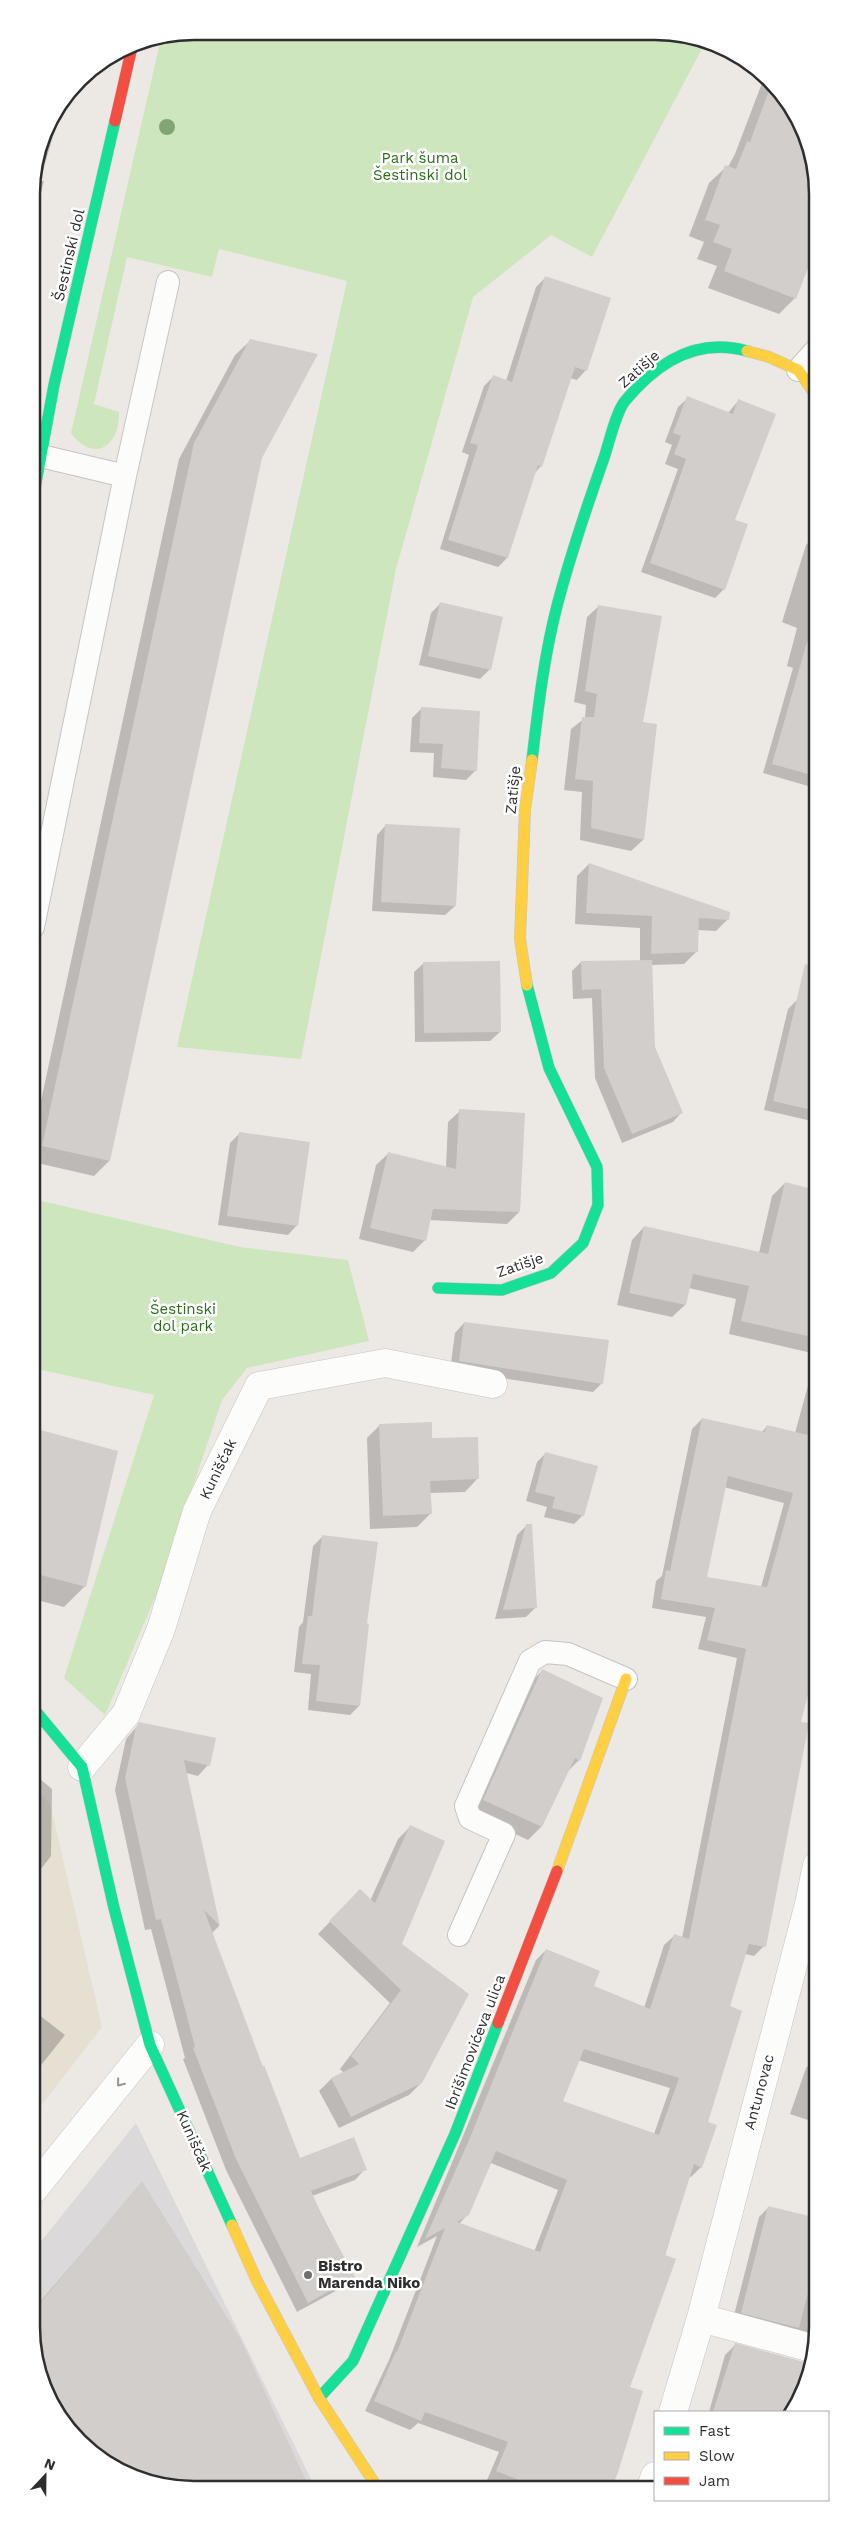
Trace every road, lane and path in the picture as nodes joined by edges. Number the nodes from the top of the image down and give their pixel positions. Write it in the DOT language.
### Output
graph roads {
  1 [pos="130,54"];
  2 [pos="168,282"];
  3 [pos="809,358"];
  4 [pos="798,370"];
  5 [pos="809,386"];
  6 [pos="40,456"];
  7 [pos="125,476"];
  8 [pos="40,893"];
  9 [pos="438,1288"];
  10 [pos="493,1384"];
  11 [pos="626,1679"];
  12 [pos="40,1716"];
  13 [pos="82,1767"];
  14 [pos="809,1904"];
  15 [pos="459,1935"];
  16 [pos="150,2044"];
  17 [pos="40,2182"];
  18 [pos="701,2318"];
  19 [pos="808,2347"];
  20 [pos="319,2398"];
  21 [pos="674,2411"];
  22 [pos="373,2481"];
  1 -- 6 [label="street, Šestinski dol"];
  2 -- 7 [label="lane"];
  3 -- 4 [label="lane"];
  4 -- 5 [label="street"];
  4 -- 9 [label="street, Zatišje"];
  6 -- 7 [label="lane"];
  7 -- 8 [label="lane"];
  10 -- 13 [label="street, Kuniščak"];
  11 -- 15 [label="lane"];
  11 -- 20 [label="street, Ibrišimovićeva ulica"];
  12 -- 13 [label="street, Kuniščak"];
  13 -- 16 [label="street, Kuniščak"];
  14 -- 18 [label="street, Antunovac"];
  16 -- 17 [label="street, one-way"];
  16 -- 20 [label="street, Kuniščak"];
  18 -- 19 [label="street"];
  18 -- 21 [label="street, Antunovac"];
  20 -- 22 [label="street, Kuniščak"];
}
